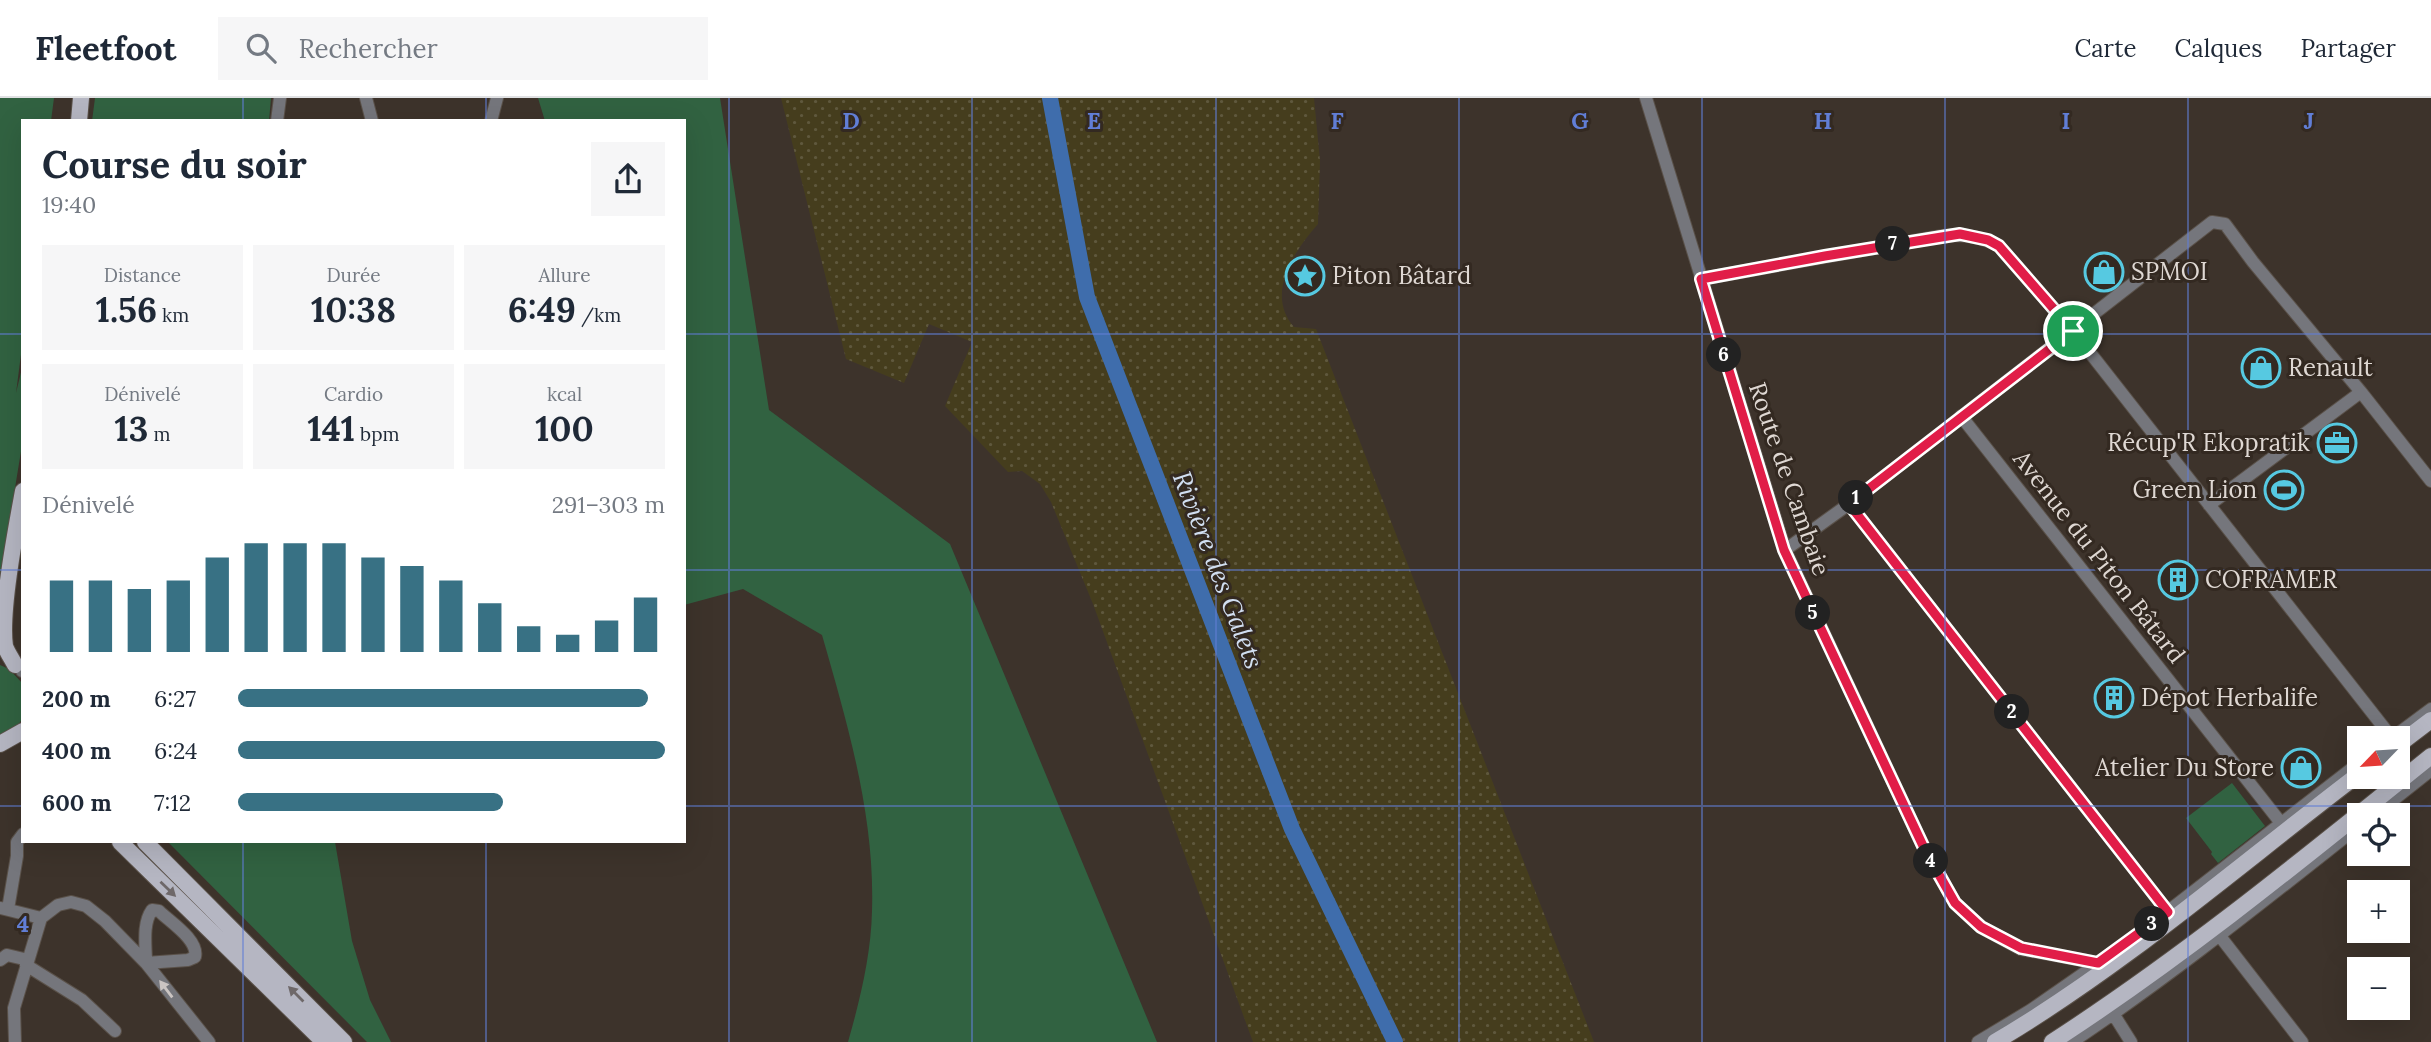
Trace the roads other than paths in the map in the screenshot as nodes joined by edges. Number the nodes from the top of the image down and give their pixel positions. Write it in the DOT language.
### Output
graph roads {
  1 [pos="82,98"];
  2 [pos="280,98"];
  3 [pos="366,98"];
  4 [pos="497,98"];
  5 [pos="1646,98"];
  6 [pos="79,119"];
  7 [pos="277,119"];
  8 [pos="371,119"];
  9 [pos="492,119"];
  10 [pos="1701,279"];
  11 [pos="2073,331"];
  12 [pos="2361,392"];
  13 [pos="1961,416"];
  14 [pos="2431,481"];
  15 [pos="21,501"];
  16 [pos="1849,504"];
  17 [pos="2209,505"];
  18 [pos="1784,550"];
  19 [pos="1,605"];
  20 [pos="17,667"];
  21 [pos="2431,709"];
  22 [pos="2431,720"];
  23 [pos="2383,726"];
  24 [pos="2408,726"];
  25 [pos="21,732"];
  26 [pos="2410,736"];
  27 [pos="3,743"];
  28 [pos="21,748"];
  29 [pos="2431,756"];
  30 [pos="2431,770"];
  31 [pos="2347,772"];
  32 [pos="2347,783"];
  33 [pos="2389,803"];
  34 [pos="2281,823"];
  35 [pos="2347,835"];
  36 [pos="21,837"];
  37 [pos="121,843"];
  38 [pos="146,843"];
  39 [pos="4,908"];
  40 [pos="2168,912"];
  41 [pos="41,918"];
  42 [pos="2219,935"];
  43 [pos="2063,958"];
  44 [pos="0,960"];
  45 [pos="27,962"];
  46 [pos="146,963"];
  47 [pos="2098,963"];
  48 [pos="2073,981"];
  49 [pos="0,1006"];
  50 [pos="14,1009"];
  51 [pos="2114,1015"];
  52 [pos="115,1031"];
  53 [pos="15,1042"];
  54 [pos="209,1042"];
  55 [pos="324,1042"];
  56 [pos="344,1042"];
  57 [pos="1978,1042"];
  58 [pos="1995,1042"];
  59 [pos="2052,1042"];
  60 [pos="2072,1042"];
  61 [pos="2131,1042"];
  62 [pos="2302,1042"];
  1 -- 6 [label="main road"];
  2 -- 7 [label="street"];
  3 -- 8 [label="street"];
  4 -- 9 [label="street"];
  5 -- 10 [label="street, Route de Cambaie"];
  10 -- 11 [label="street"];
  10 -- 18 [label="street, Route de Cambaie"];
  11 -- 12 [label="street"];
  11 -- 13 [label="street"];
  11 -- 17 [label="street"];
  12 -- 14 [label="street"];
  12 -- 17 [label="street"];
  13 -- 16 [label="street"];
  13 -- 34 [label="street, Avenue du Piton Bâtard"];
  15 -- 19 [label="main road"];
  16 -- 18 [label="street"];
  16 -- 40 [label="street"];
  17 -- 23 [label="street"];
  18 -- 43 [label="street, Route de Cambaie"];
  19 -- 20 [label="main road"];
  21 -- 24 [label="street"];
  22 -- 26 [label="main road"];
  25 -- 27 [label="main road"];
  27 -- 28 [label="main road"];
  29 -- 59 [label="main road"];
  30 -- 33 [label="street"];
  31 -- 34 [label="street"];
  32 -- 58 [label="main road"];
  34 -- 40 [label="street"];
  35 -- 42 [label="street"];
  36 -- 39 [label="street"];
  37 -- 55 [label="main road, one-way"];
  56 -- 38 [label="main road, one-way"];
  39 -- 41 [label="street"];
  40 -- 47 [label="street"];
  41 -- 45 [label="street"];
  41 -- 46 [label="street"];
  42 -- 51 [label="street"];
  42 -- 62 [label="street"];
  43 -- 47 [label="street, Route de Cambaie"];
  43 -- 48 [label="street"];
  44 -- 45 [label="street"];
  45 -- 50 [label="street"];
  45 -- 52 [label="street"];
  46 -- 46 [label="street"];
  54 -- 46 [label="street, one-way"];
  47 -- 48 [label="street"];
  48 -- 57 [label="street"];
  49 -- 50 [label="street"];
  50 -- 53 [label="street"];
  51 -- 60 [label="street"];
  51 -- 61 [label="street"];
}
